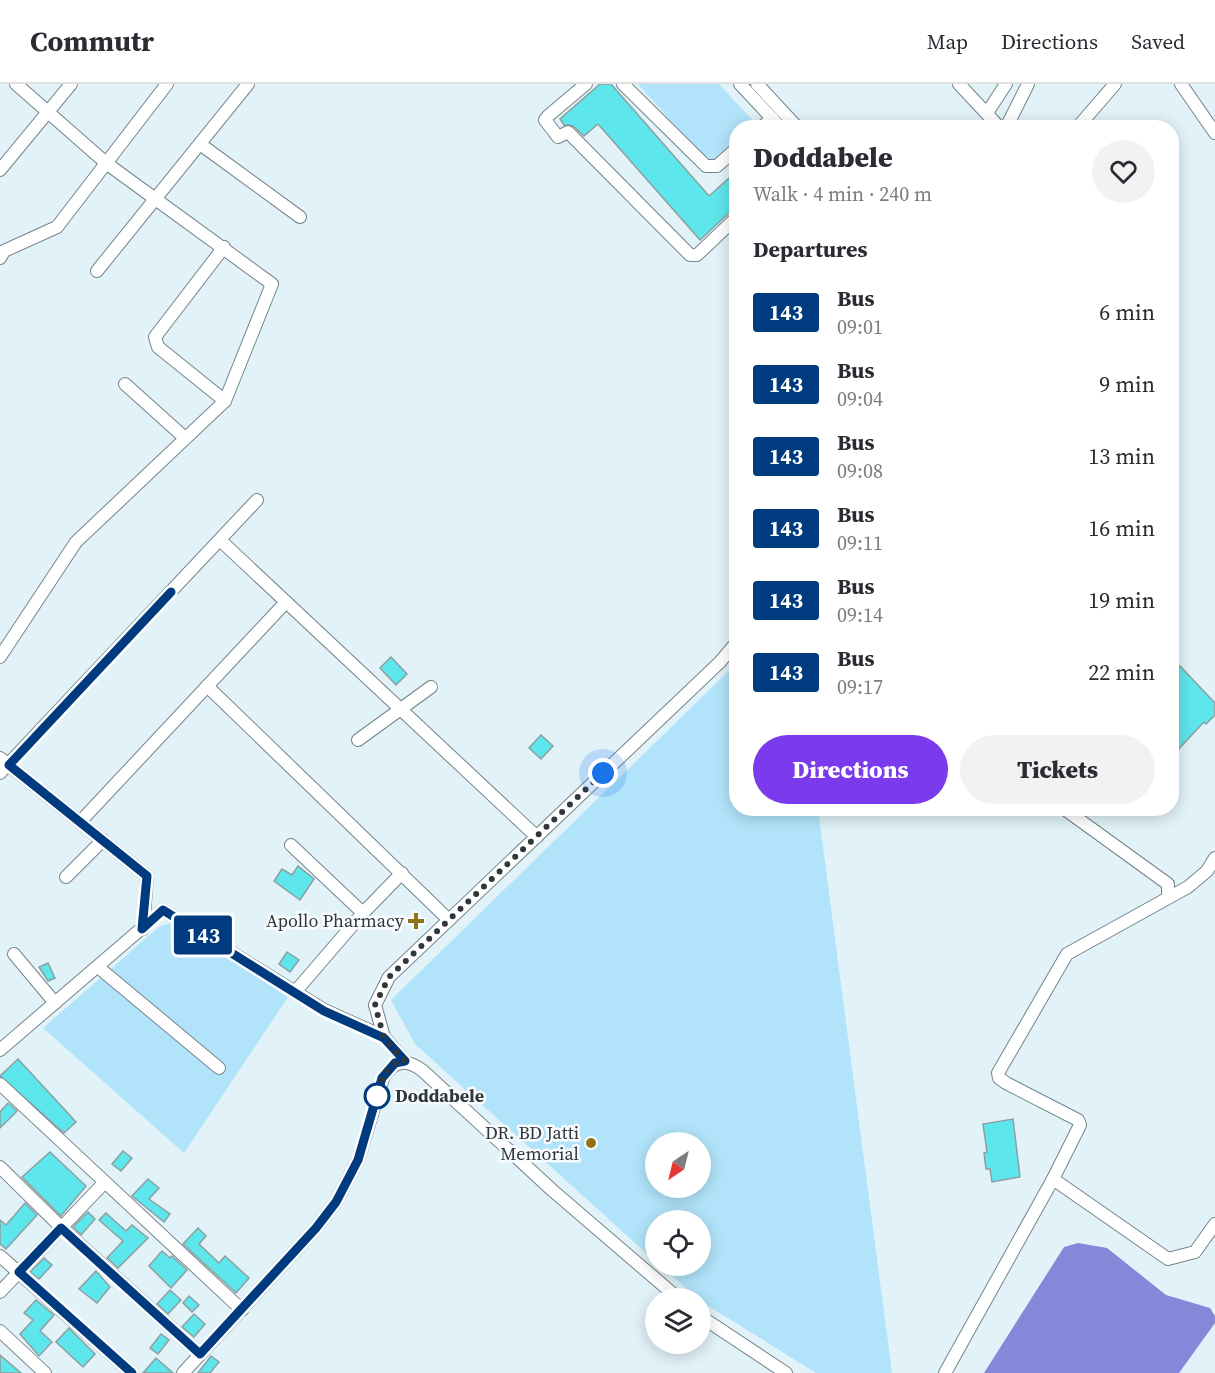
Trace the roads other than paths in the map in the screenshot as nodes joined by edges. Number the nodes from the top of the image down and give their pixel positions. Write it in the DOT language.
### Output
graph roads {
  1 [pos="16,84"];
  2 [pos="71,84"];
  3 [pos="167,84"];
  4 [pos="248,84"];
  5 [pos="586,84"];
  6 [pos="623,84"];
  7 [pos="740,84"];
  8 [pos="758,84"];
  9 [pos="959,84"];
  10 [pos="1006,84"];
  11 [pos="1028,84"];
  12 [pos="1115,84"];
  13 [pos="1181,84"];
  14 [pos="50,111"];
  15 [pos="987,113"];
  16 [pos="772,118"];
  17 [pos="791,120"];
  18 [pos="993,120"];
  19 [pos="1010,120"];
  20 [pos="1084,120"];
  21 [pos="1215,133"];
  22 [pos="200,144"];
  23 [pos="729,155"];
  24 [pos="106,163"];
  25 [pos="0,170"];
  26 [pos="156,199"];
  27 [pos="300,216"];
  28 [pos="729,225"];
  29 [pos="224,247"];
  30 [pos="0,258"];
  31 [pos="98,271"];
  32 [pos="125,384"];
  33 [pos="225,401"];
  34 [pos="185,438"];
  35 [pos="257,500"];
  36 [pos="220,540"];
  37 [pos="286,602"];
  38 [pos="729,651"];
  39 [pos="0,657"];
  40 [pos="207,686"];
  41 [pos="431,687"];
  42 [pos="401,710"];
  43 [pos="358,740"];
  44 [pos="3,766"];
  45 [pos="1074,816"];
  46 [pos="80,822"];
  47 [pos="537,837"];
  48 [pos="103,840"];
  49 [pos="291,845"];
  50 [pos="1215,858"];
  51 [pos="402,873"];
  52 [pos="66,877"];
  53 [pos="1168,896"];
  54 [pos="363,913"];
  55 [pos="449,920"];
  56 [pos="142,929"];
  57 [pos="14,954"];
  58 [pos="98,967"];
  59 [pos="295,992"];
  60 [pos="55,1003"];
  61 [pos="384,1038"];
  62 [pos="0,1050"];
  63 [pos="405,1061"];
  64 [pos="219,1068"];
  65 [pos="0,1084"];
  66 [pos="0,1167"];
  67 [pos="1053,1179"];
  68 [pos="104,1183"];
  69 [pos="1215,1224"];
  70 [pos="61,1228"];
  71 [pos="0,1256"];
  72 [pos="19,1272"];
  73 [pos="666,1288"];
  74 [pos="0,1292"];
  75 [pos="242,1310"];
  76 [pos="711,1323"];
  77 [pos="0,1331"];
  78 [pos="200,1354"];
  79 [pos="45,1373"];
  80 [pos="132,1373"];
  81 [pos="183,1373"];
  82 [pos="786,1373"];
  83 [pos="945,1373"];
  1 -- 14 [label="street"];
  2 -- 14 [label="street"];
  3 -- 24 [label="street"];
  4 -- 22 [label="street"];
  5 -- 28 [label="street"];
  6 -- 23 [label="street"];
  7 -- 16 [label="street"];
  8 -- 17 [label="street"];
  9 -- 15 [label="street"];
  10 -- 15 [label="street"];
  11 -- 19 [label="street"];
  12 -- 20 [label="street"];
  13 -- 21 [label="street"];
  14 -- 24 [label="street"];
  14 -- 25 [label="street"];
  15 -- 18 [label="street"];
  22 -- 26 [label="street"];
  22 -- 27 [label="street"];
  24 -- 26 [label="street"];
  24 -- 30 [label="street"];
  26 -- 29 [label="street"];
  26 -- 31 [label="street"];
  29 -- 33 [label="street"];
  29 -- 33 [label="street"];
  32 -- 34 [label="street"];
  33 -- 34 [label="street"];
  34 -- 39 [label="street"];
  35 -- 36 [label="street"];
  36 -- 37 [label="street"];
  36 -- 44 [label="street"];
  37 -- 40 [label="street"];
  37 -- 42 [label="street"];
  38 -- 47 [label="street"];
  40 -- 46 [label="street"];
  40 -- 51 [label="street"];
  41 -- 42 [label="street"];
  42 -- 43 [label="street"];
  42 -- 47 [label="street"];
  44 -- 46 [label="street"];
  45 -- 53 [label="street"];
  46 -- 48 [label="street"];
  47 -- 55 [label="street"];
  48 -- 52 [label="street"];
  48 -- 56 [label="street"];
  49 -- 54 [label="street"];
  50 -- 53 [label="street"];
  51 -- 54 [label="street"];
  51 -- 55 [label="street"];
  53 -- 67 [label="street"];
  54 -- 59 [label="street"];
  55 -- 61 [label="street"];
  56 -- 58 [label="street"];
  56 -- 59 [label="street"];
  57 -- 60 [label="street"];
  58 -- 60 [label="street"];
  58 -- 64 [label="street"];
  59 -- 61 [label="street"];
  60 -- 62 [label="street"];
  61 -- 63 [label="street"];
  63 -- 73 [label="street"];
  63 -- 75 [label="street"];
  65 -- 68 [label="street"];
  66 -- 70 [label="street"];
  67 -- 69 [label="street"];
  67 -- 83 [label="street"];
  68 -- 70 [label="street"];
  68 -- 75 [label="street"];
  70 -- 72 [label="street"];
  70 -- 78 [label="street"];
  71 -- 72 [label="street"];
  72 -- 74 [label="street"];
  72 -- 80 [label="street"];
  75 -- 78 [label="street"];
  76 -- 82 [label="street"];
  77 -- 79 [label="street"];
  78 -- 81 [label="street"];
}
